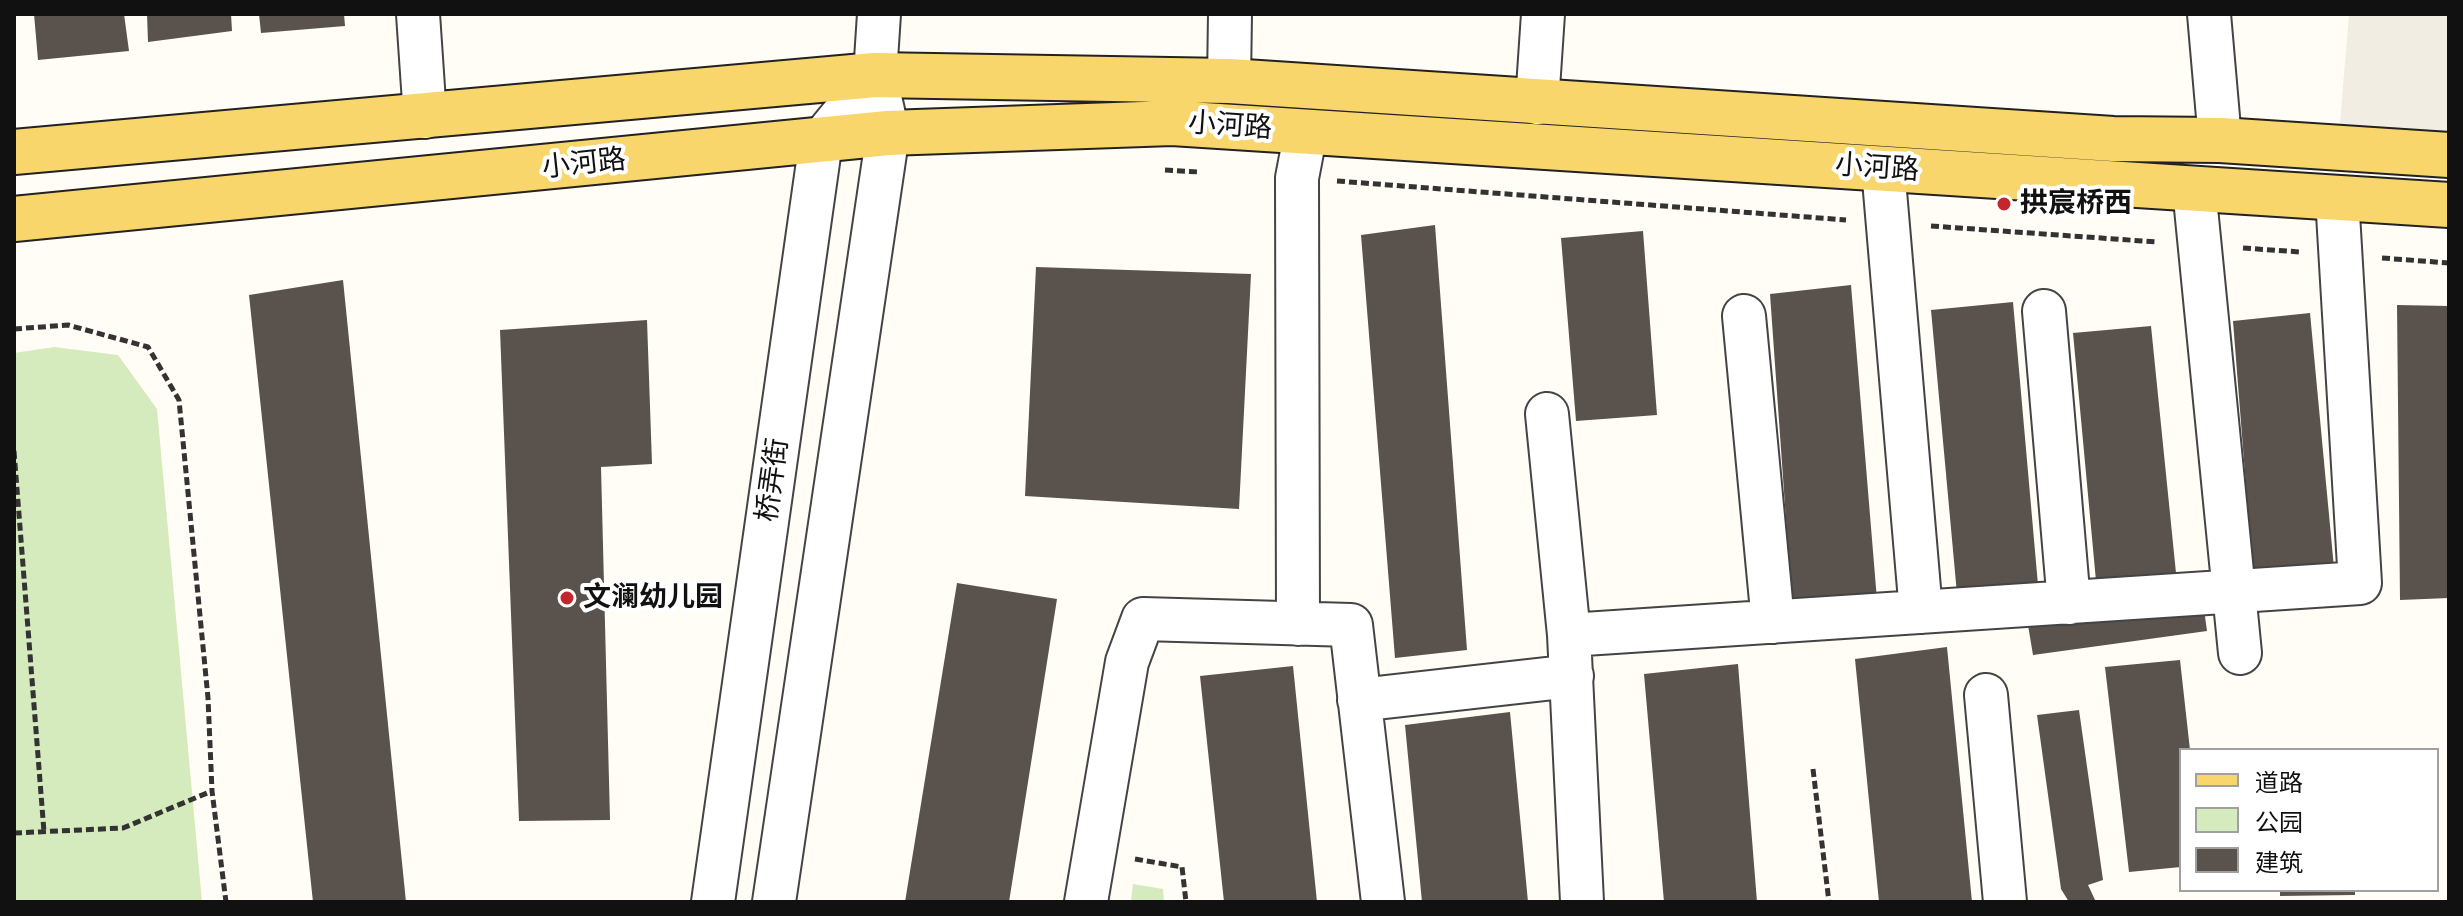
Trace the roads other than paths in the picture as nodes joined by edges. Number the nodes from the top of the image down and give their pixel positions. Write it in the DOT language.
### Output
graph roads {
  1 [pos="879,14"];
  2 [pos="1230,14"];
  3 [pos="1543,14"];
  4 [pos="2209,14"];
  5 [pos="424,15"];
  6 [pos="875,75"];
  7 [pos="1229,81"];
  8 [pos="1537,103"];
  9 [pos="425,117"];
  10 [pos="1306,131"];
  11 [pos="888,133"];
  12 [pos="2220,140"];
  13 [pos="821,141"];
  14 [pos="14,152"];
  15 [pos="2449,155"];
  16 [pos="1883,168"];
  17 [pos="2194,188"];
  18 [pos="2337,197"];
  19 [pos="2449,205"];
  20 [pos="14,219"];
  21 [pos="2044,311"];
  22 [pos="1744,316"];
  23 [pos="1547,414"];
  24 [pos="2232,592"];
  25 [pos="2069,603"];
  26 [pos="1921,612"];
  27 [pos="1773,622"];
  28 [pos="1298,624"];
  29 [pos="1569,635"];
  30 [pos="2240,653"];
  31 [pos="1572,676"];
  32 [pos="1986,695"];
  33 [pos="1359,700"];
  34 [pos="713,902"];
  35 [pos="774,902"];
  36 [pos="1086,902"];
  37 [pos="1383,902"];
  38 [pos="1582,902"];
  39 [pos="2005,902"];
  1 -- 6 [label="street"];
  2 -- 7 [label="street"];
  3 -- 8 [label="street"];
  4 -- 12 [label="street"];
  5 -- 9 [label="street"];
  6 -- 7 [label="main road, 小河路"];
  6 -- 9 [label="main road, 小河路"];
  6 -- 11 [label="street"];
  6 -- 13 [label="street"];
  7 -- 8 [label="main road, 小河路"];
  8 -- 12 [label="main road, 小河路"];
  9 -- 14 [label="main road, 小河路"];
  10 -- 11 [label="main road, 小河路"];
  10 -- 16 [label="main road, 小河路"];
  10 -- 28 [label="street"];
  11 -- 13 [label="main road, 小河路"];
  11 -- 35 [label="street"];
  12 -- 15 [label="main road, 小河路"];
  13 -- 20 [label="main road, 小河路"];
  13 -- 34 [label="street, 桥弄街"];
  16 -- 17 [label="main road, 小河路"];
  16 -- 26 [label="street"];
  17 -- 18 [label="main road, 小河路"];
  17 -- 24 [label="street"];
  18 -- 19 [label="main road, 小河路"];
  18 -- 24 [label="street"];
  21 -- 25 [label="street"];
  22 -- 27 [label="street"];
  23 -- 29 [label="street"];
  24 -- 25 [label="street"];
  24 -- 30 [label="street"];
  25 -- 26 [label="street"];
  26 -- 27 [label="street"];
  27 -- 29 [label="street"];
  28 -- 33 [label="street"];
  28 -- 36 [label="street"];
  29 -- 31 [label="street"];
  31 -- 33 [label="street"];
  31 -- 38 [label="street"];
  32 -- 39 [label="street"];
  33 -- 37 [label="street"];
}
